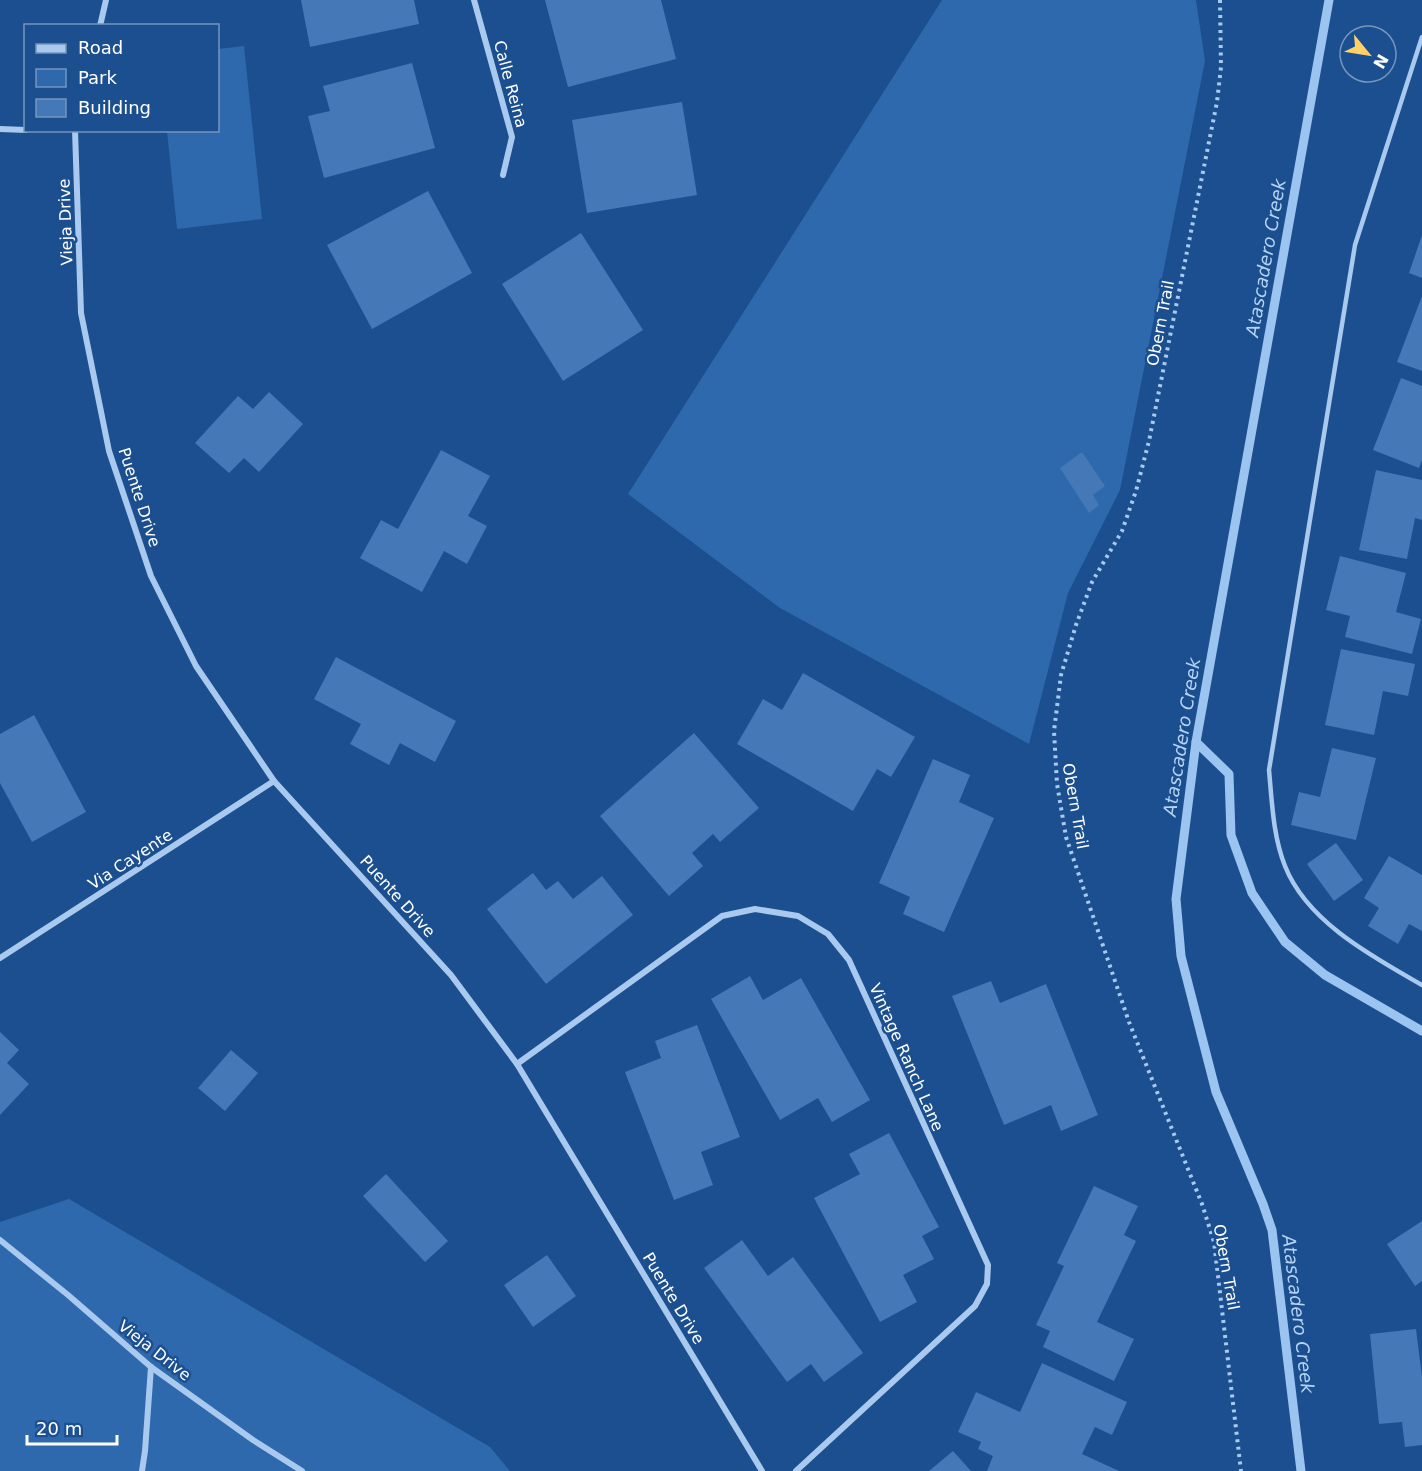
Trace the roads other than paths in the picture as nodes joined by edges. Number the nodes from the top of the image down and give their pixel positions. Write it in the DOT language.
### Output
graph roads {
  1 [pos="106,0"];
  2 [pos="474,0"];
  3 [pos="100,24"];
  4 [pos="1422,37"];
  5 [pos="0,129"];
  6 [pos="24,130"];
  7 [pos="75,132"];
  8 [pos="503,176"];
  9 [pos="81,313"];
  10 [pos="274,781"];
  11 [pos="0,958"];
  12 [pos="1422,985"];
  13 [pos="517,1064"];
  14 [pos="0,1240"];
  15 [pos="152,1366"];
  16 [pos="142,1471"];
  17 [pos="302,1471"];
  18 [pos="762,1471"];
  19 [pos="796,1471"];
  1 -- 3 [label="street"];
  2 -- 8 [label="street, Calle Reina"];
  4 -- 12 [label="lane"];
  5 -- 6 [label="street"];
  7 -- 9 [label="street, Vieja Drive"];
  9 -- 10 [label="street, Puente Drive"];
  10 -- 11 [label="street, Via Cayente"];
  10 -- 13 [label="street, Puente Drive"];
  13 -- 18 [label="street, Puente Drive"];
  13 -- 19 [label="street, Vintage Ranch Lane"];
  14 -- 15 [label="street, Vieja Drive"];
  15 -- 16 [label="street"];
  15 -- 17 [label="street, Vieja Drive"];
}
